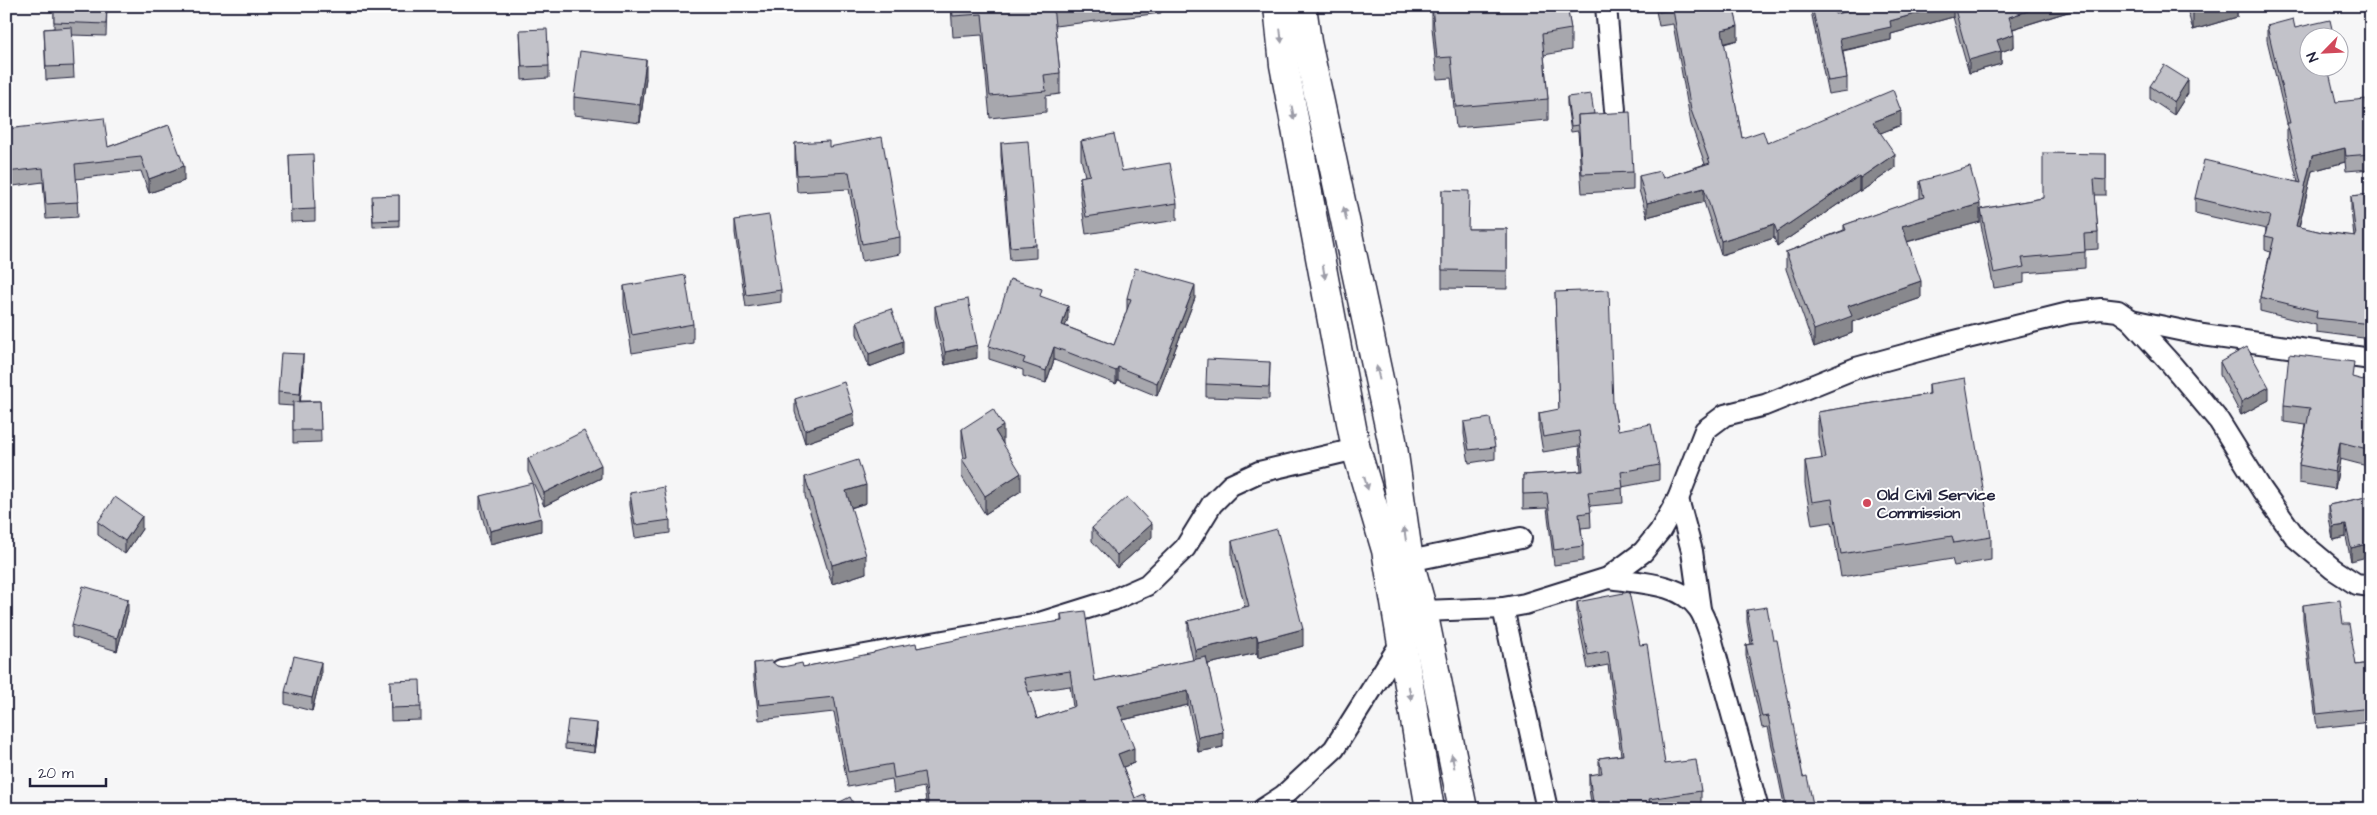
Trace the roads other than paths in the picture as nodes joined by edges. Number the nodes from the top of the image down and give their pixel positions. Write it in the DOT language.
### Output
graph roads {
  1 [pos="1278,6"];
  2 [pos="1302,6"];
  3 [pos="1606,6"];
  4 [pos="1615,110"];
  5 [pos="2131,320"];
  6 [pos="2371,359"];
  7 [pos="1356,449"];
  8 [pos="1678,499"];
  9 [pos="1521,538"];
  10 [pos="1409,561"];
  11 [pos="1608,578"];
  12 [pos="2371,586"];
  13 [pos="1503,608"];
  14 [pos="1700,609"];
  15 [pos="1423,610"];
  16 [pos="1401,643"];
  17 [pos="781,670"];
  18 [pos="1264,809"];
  19 [pos="1430,809"];
  20 [pos="1463,809"];
  21 [pos="1547,809"];
  22 [pos="1758,809"];
  1 -- 7 [label="main road, one-way"];
  10 -- 2 [label="main road, one-way"];
  3 -- 4 [label="street"];
  5 -- 6 [label="street"];
  5 -- 8 [label="street"];
  5 -- 12 [label="street"];
  7 -- 16 [label="main road, one-way"];
  7 -- 17 [label="street"];
  8 -- 11 [label="street"];
  8 -- 14 [label="street"];
  9 -- 10 [label="street"];
  10 -- 15 [label="main road"];
  11 -- 13 [label="street"];
  11 -- 14 [label="street"];
  13 -- 15 [label="street"];
  13 -- 21 [label="street"];
  14 -- 22 [label="street"];
  20 -- 15 [label="main road, one-way"];
  16 -- 18 [label="street"];
  16 -- 19 [label="main road, one-way"];
}
